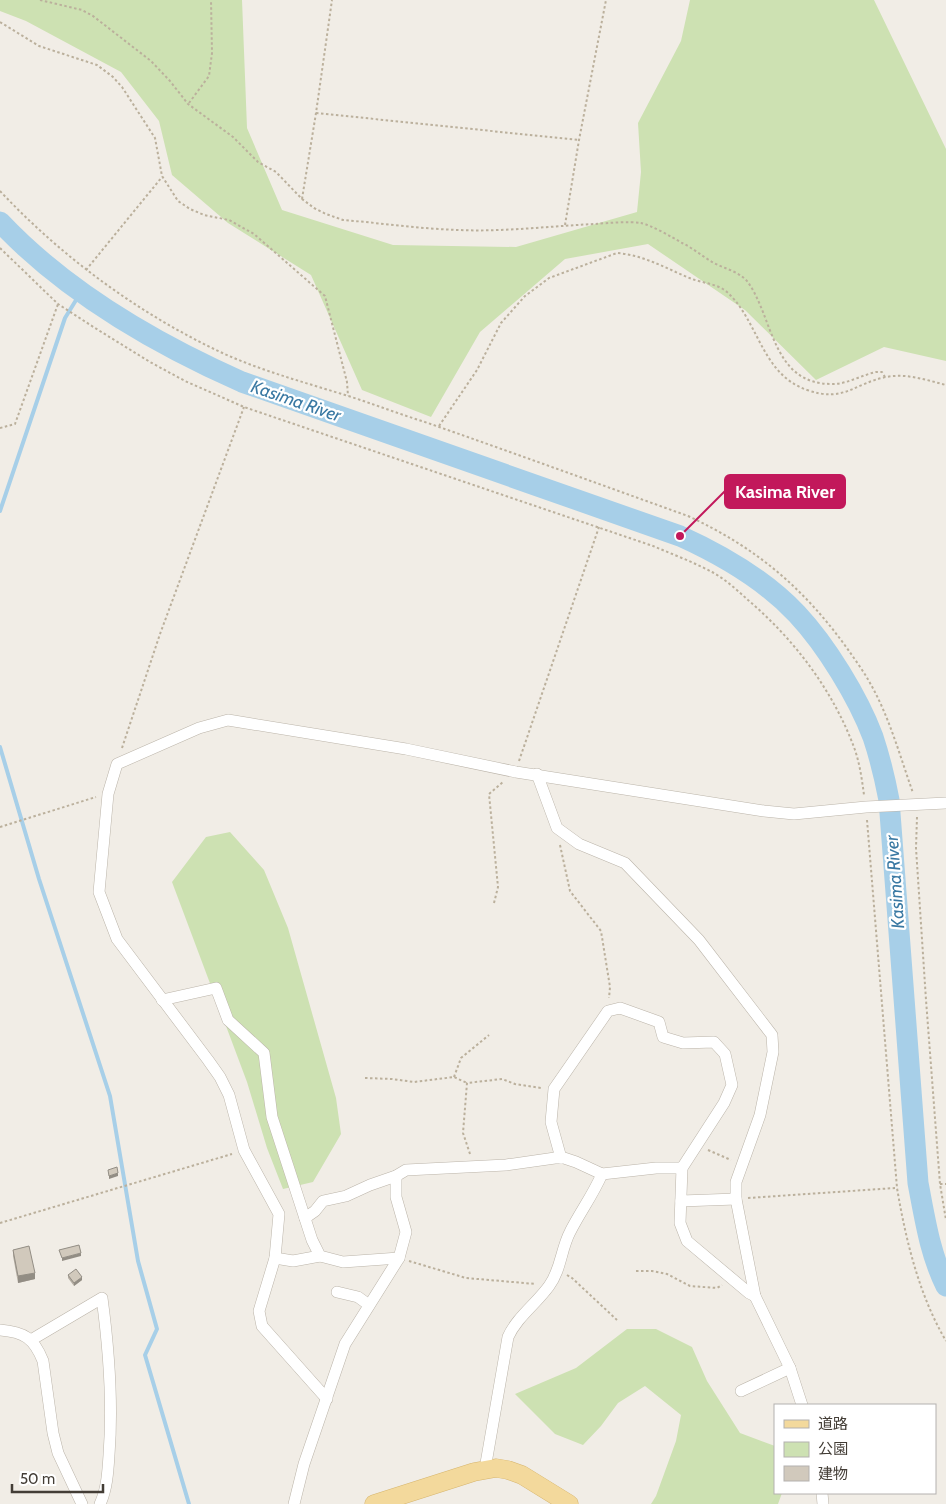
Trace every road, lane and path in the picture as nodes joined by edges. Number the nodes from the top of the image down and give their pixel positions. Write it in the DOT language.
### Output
graph roads {
  1 [pos="40,0"];
  2 [pos="211,0"];
  3 [pos="332,0"];
  4 [pos="606,0"];
  5 [pos="0,22"];
  6 [pos="188,104"];
  7 [pos="316,114"];
  8 [pos="579,140"];
  9 [pos="162,176"];
  10 [pos="0,191"];
  11 [pos="302,198"];
  12 [pos="565,225"];
  13 [pos="0,248"];
  14 [pos="86,270"];
  15 [pos="58,304"];
  16 [pos="885,377"];
  17 [pos="946,385"];
  18 [pos="348,396"];
  19 [pos="244,407"];
  20 [pos="438,427"];
  21 [pos="0,428"];
  22 [pos="599,527"];
  23 [pos="117,764"];
  24 [pos="516,772"];
  25 [pos="537,774"];
  26 [pos="108,794"];
  27 [pos="946,803"];
  28 [pos="918,806"];
  29 [pos="866,807"];
  30 [pos="0,827"];
  31 [pos="557,828"];
  32 [pos="494,903"];
  33 [pos="162,1000"];
  34 [pos="608,1010"];
  35 [pos="489,1035"];
  36 [pos="454,1077"];
  37 [pos="365,1078"];
  38 [pos="467,1083"];
  39 [pos="554,1089"];
  40 [pos="697,1146"];
  41 [pos="244,1150"];
  42 [pos="561,1158"];
  43 [pos="742,1165"];
  44 [pos="474,1168"];
  45 [pos="682,1168"];
  46 [pos="602,1174"];
  47 [pos="396,1176"];
  48 [pos="940,1184"];
  49 [pos="946,1184"];
  50 [pos="896,1188"];
  51 [pos="736,1199"];
  52 [pos="681,1201"];
  53 [pos="305,1218"];
  54 [pos="946,1220"];
  55 [pos="0,1223"];
  56 [pos="320,1256"];
  57 [pos="275,1258"];
  58 [pos="400,1258"];
  59 [pos="557,1272"];
  60 [pos="636,1272"];
  61 [pos="733,1279"];
  62 [pos="549,1286"];
  63 [pos="337,1292"];
  64 [pos="755,1296"];
  65 [pos="369,1305"];
  66 [pos="617,1320"];
  67 [pos="0,1330"];
  68 [pos="31,1340"];
  69 [pos="946,1341"];
  70 [pos="790,1368"];
  71 [pos="742,1391"];
  72 [pos="327,1399"];
  73 [pos="802,1404"];
  74 [pos="484,1469"];
  75 [pos="82,1504"];
  76 [pos="100,1504"];
  77 [pos="294,1504"];
  78 [pos="374,1504"];
  79 [pos="569,1504"];
  1 -- 6 [label="path"];
  2 -- 6 [label="path"];
  3 -- 7 [label="path"];
  4 -- 8 [label="path"];
  5 -- 9 [label="path"];
  6 -- 11 [label="path"];
  7 -- 8 [label="path"];
  7 -- 11 [label="path"];
  8 -- 12 [label="path"];
  9 -- 14 [label="path"];
  9 -- 18 [label="path"];
  10 -- 14 [label="path"];
  11 -- 12 [label="path"];
  12 -- 16 [label="path"];
  13 -- 15 [label="path"];
  14 -- 18 [label="path"];
  15 -- 19 [label="path"];
  15 -- 21 [label="path"];
  16 -- 17 [label="path"];
  16 -- 20 [label="path"];
  18 -- 20 [label="path"];
  19 -- 22 [label="path"];
  19 -- 23 [label="path"];
  20 -- 28 [label="path"];
  22 -- 24 [label="path"];
  22 -- 29 [label="path"];
  23 -- 24 [label="street"];
  23 -- 26 [label="street"];
  24 -- 25 [label="street"];
  24 -- 32 [label="path"];
  25 -- 29 [label="street"];
  25 -- 31 [label="street"];
  26 -- 30 [label="path"];
  26 -- 33 [label="street"];
  27 -- 28 [label="street"];
  28 -- 29 [label="street"];
  28 -- 48 [label="path"];
  29 -- 50 [label="path"];
  31 -- 34 [label="path"];
  31 -- 43 [label="street"];
  33 -- 41 [label="street"];
  33 -- 53 [label="street"];
  34 -- 39 [label="street"];
  34 -- 40 [label="street"];
  35 -- 36 [label="path"];
  36 -- 37 [label="path"];
  36 -- 38 [label="path"];
  38 -- 39 [label="path"];
  38 -- 44 [label="path"];
  39 -- 42 [label="street"];
  40 -- 43 [label="path"];
  40 -- 45 [label="street"];
  41 -- 55 [label="path"];
  41 -- 57 [label="street"];
  42 -- 44 [label="street"];
  42 -- 46 [label="street"];
  43 -- 51 [label="street"];
  44 -- 47 [label="street"];
  45 -- 46 [label="street"];
  45 -- 52 [label="street"];
  46 -- 59 [label="street"];
  47 -- 53 [label="street"];
  47 -- 58 [label="street"];
  48 -- 49 [label="path"];
  48 -- 54 [label="path"];
  50 -- 51 [label="path"];
  50 -- 69 [label="path"];
  51 -- 52 [label="street"];
  51 -- 64 [label="street"];
  52 -- 61 [label="street"];
  53 -- 56 [label="street"];
  56 -- 57 [label="street"];
  56 -- 58 [label="street"];
  57 -- 72 [label="street"];
  58 -- 62 [label="path"];
  58 -- 65 [label="street"];
  59 -- 62 [label="street"];
  59 -- 66 [label="path"];
  60 -- 61 [label="path"];
  61 -- 64 [label="street"];
  62 -- 74 [label="street"];
  63 -- 65 [label="street"];
  64 -- 70 [label="street"];
  65 -- 72 [label="street"];
  67 -- 68 [label="street"];
  68 -- 75 [label="street"];
  68 -- 76 [label="street"];
  70 -- 71 [label="street"];
  70 -- 73 [label="street"];
  72 -- 77 [label="street"];
  74 -- 78 [label="main road"];
  74 -- 79 [label="main road"];
}
